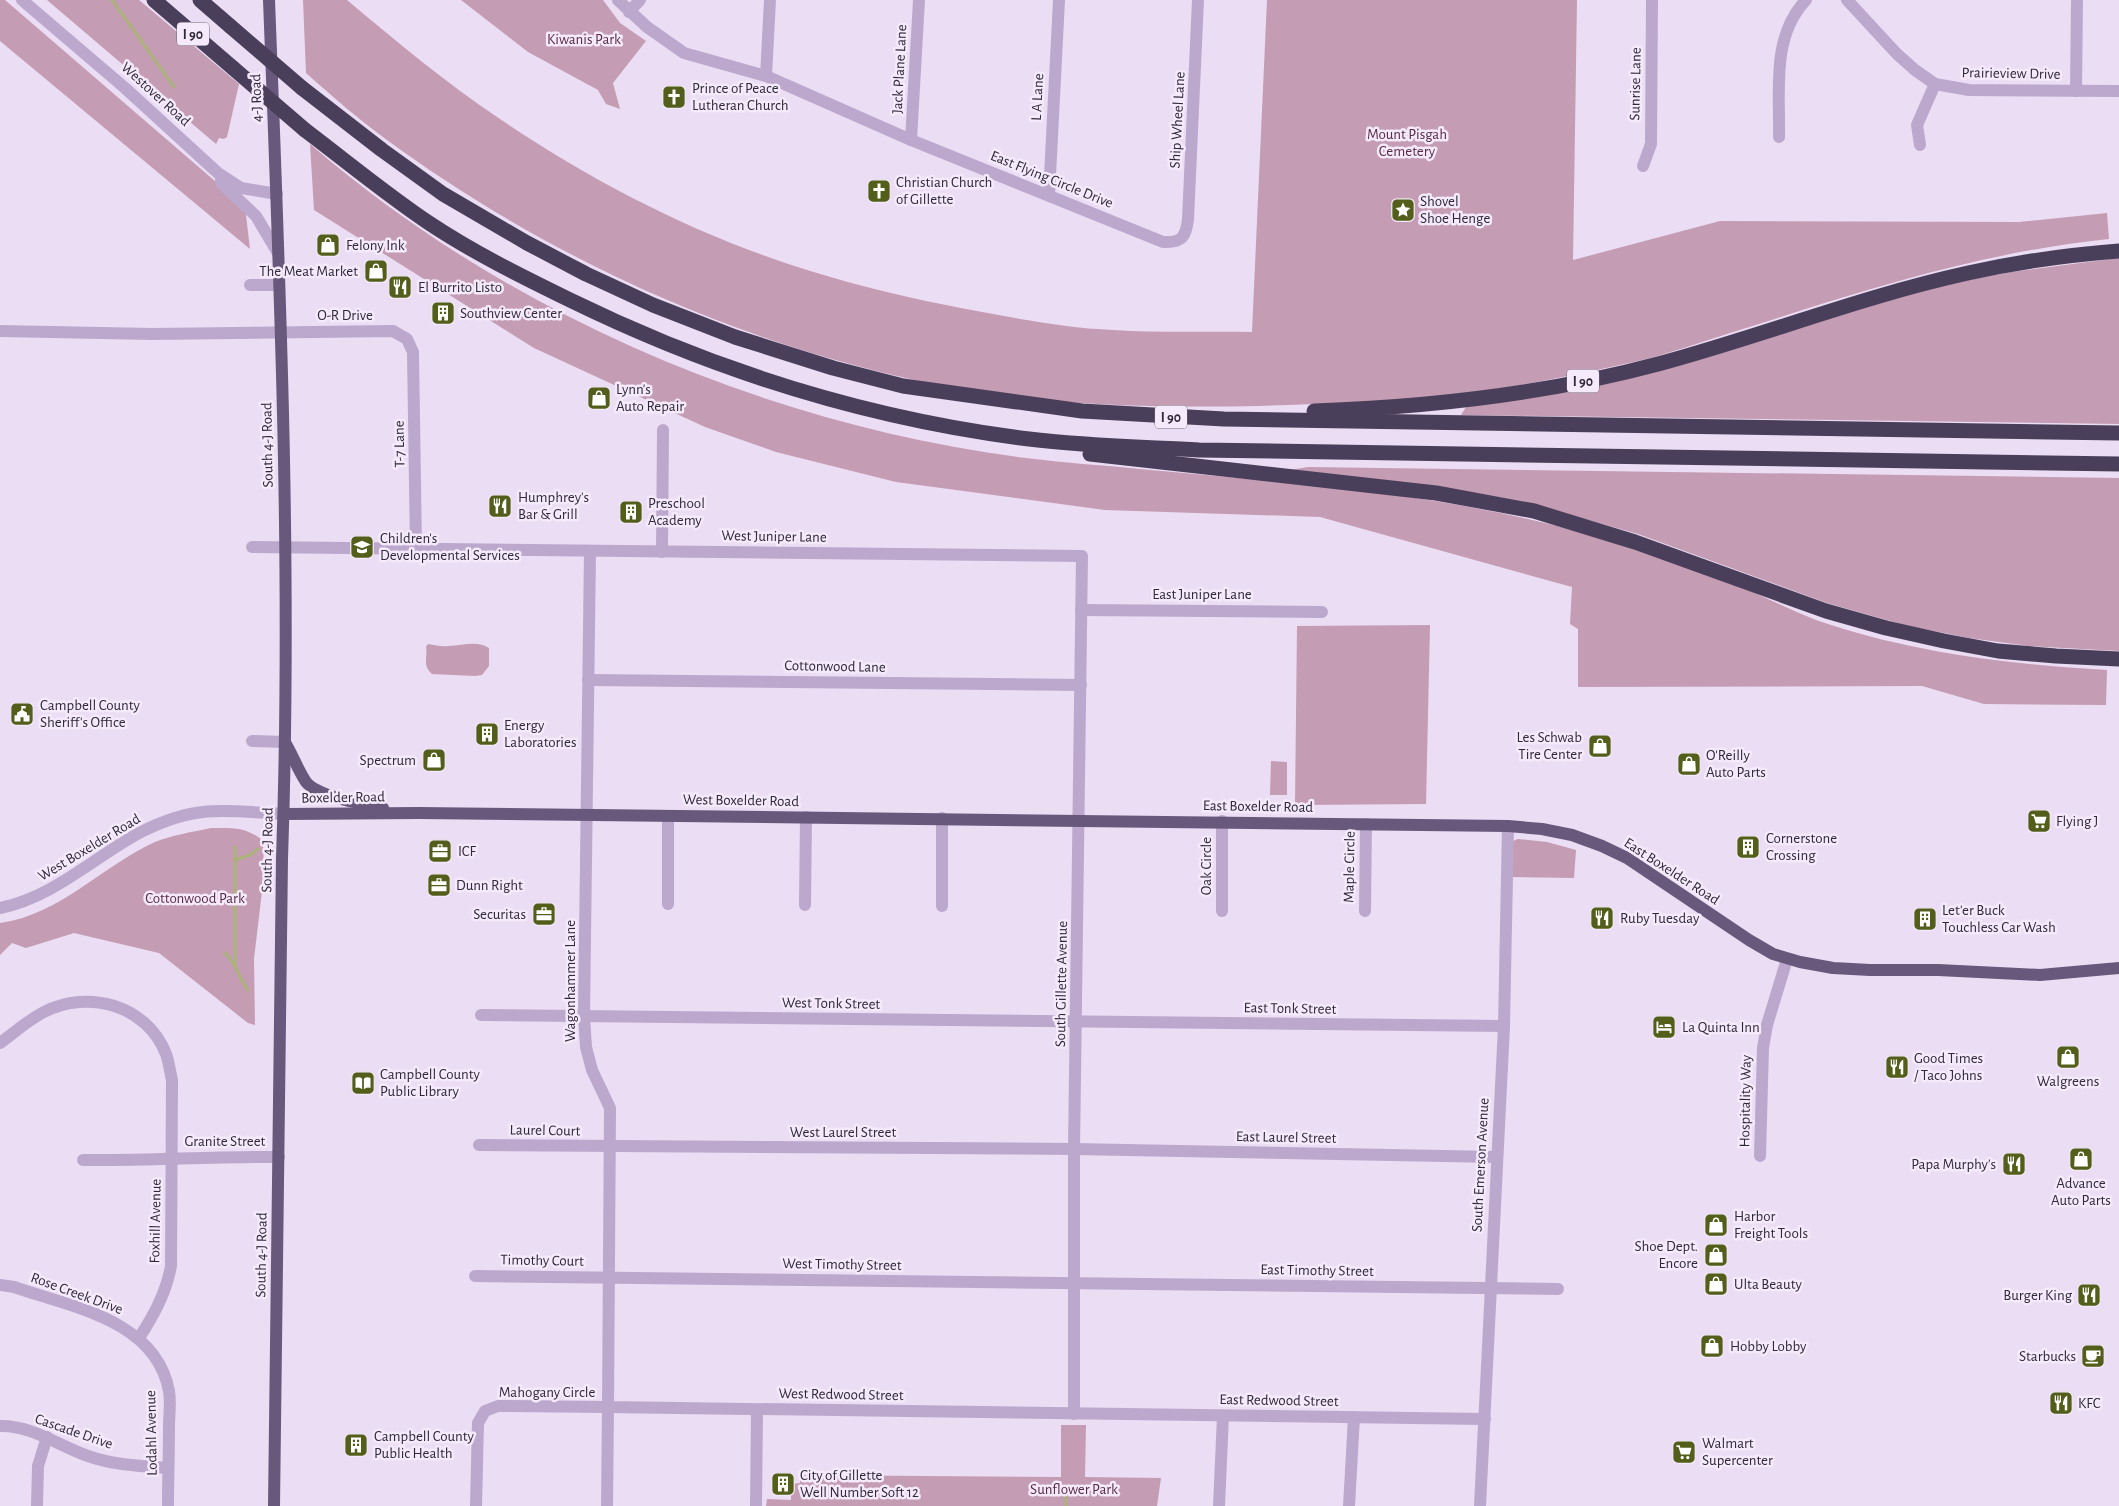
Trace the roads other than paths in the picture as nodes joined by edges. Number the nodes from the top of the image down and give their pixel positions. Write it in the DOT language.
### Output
graph roads {
  1 [pos="22,0"];
  2 [pos="154,0"];
  3 [pos="200,0"];
  4 [pos="269,0"];
  5 [pos="618,0"];
  6 [pos="640,0"];
  7 [pos="770,0"];
  8 [pos="919,0"];
  9 [pos="1058,0"];
  10 [pos="1198,0"];
  11 [pos="1652,0"];
  12 [pos="1806,0"];
  13 [pos="1847,0"];
  14 [pos="2077,0"];
  15 [pos="629,12"];
  16 [pos="766,76"];
  17 [pos="1935,84"];
  18 [pos="2119,90"];
  19 [pos="2076,91"];
  20 [pos="1779,137"];
  21 [pos="911,140"];
  22 [pos="1920,145"];
  23 [pos="1643,166"];
  24 [pos="218,173"];
  25 [pos="277,194"];
  26 [pos="1048,195"];
  27 [pos="1181,240"];
  28 [pos="2119,251"];
  29 [pos="278,253"];
  30 [pos="250,285"];
  31 [pos="279,285"];
  32 [pos="0,331"];
  33 [pos="282,331"];
  34 [pos="407,339"];
  35 [pos="809,394"];
  36 [pos="1033,405"];
  37 [pos="662,430"];
  38 [pos="2119,433"];
  39 [pos="2119,464"];
  40 [pos="252,547"];
  41 [pos="286,548"];
  42 [pos="416,549"];
  43 [pos="590,551"];
  44 [pos="662,552"];
  45 [pos="1082,556"];
  46 [pos="1082,610"];
  47 [pos="1322,612"];
  48 [pos="2119,659"];
  49 [pos="588,680"];
  50 [pos="1081,685"];
  51 [pos="252,741"];
  52 [pos="285,742"];
  53 [pos="402,813"];
  54 [pos="284,814"];
  55 [pos="587,815"];
  56 [pos="668,816"];
  57 [pos="806,817"];
  58 [pos="942,818"];
  59 [pos="1079,820"];
  60 [pos="1222,821"];
  61 [pos="1366,824"];
  62 [pos="1508,826"];
  63 [pos="668,904"];
  64 [pos="805,905"];
  65 [pos="942,906"];
  66 [pos="0,908"];
  67 [pos="1222,911"];
  68 [pos="1365,911"];
  69 [pos="1787,959"];
  70 [pos="2119,968"];
  71 [pos="481,1015"];
  72 [pos="584,1016"];
  73 [pos="1077,1022"];
  74 [pos="1504,1026"];
  75 [pos="0,1044"];
  76 [pos="479,1145"];
  77 [pos="611,1147"];
  78 [pos="1074,1148"];
  79 [pos="1760,1156"];
  80 [pos="279,1157"];
  81 [pos="1496,1157"];
  82 [pos="172,1158"];
  83 [pos="83,1160"];
  84 [pos="476,1276"];
  85 [pos="609,1277"];
  86 [pos="1075,1283"];
  87 [pos="0,1285"];
  88 [pos="1491,1288"];
  89 [pos="1558,1289"];
  90 [pos="139,1338"];
  91 [pos="608,1408"];
  92 [pos="757,1410"];
  93 [pos="1074,1414"];
  94 [pos="1223,1416"];
  95 [pos="1354,1417"];
  96 [pos="1484,1419"];
  97 [pos="0,1426"];
  98 [pos="47,1437"];
  99 [pos="168,1468"];
  100 [pos="37,1506"];
  101 [pos="168,1506"];
  102 [pos="274,1506"];
  103 [pos="476,1506"];
  104 [pos="607,1506"];
  105 [pos="756,1506"];
  106 [pos="1219,1506"];
  107 [pos="1349,1506"];
  108 [pos="1480,1506"];
  1 -- 24 [label="street, Westover Road"];
  2 -- 35 [label="highway, I 90, bridge"];
  3 -- 36 [label="highway, I 90, bridge"];
  4 -- 25 [label="main road, 4-J Road"];
  5 -- 15 [label="street, East Flying Circle Drive"];
  6 -- 15 [label="street"];
  7 -- 16 [label="street"];
  8 -- 21 [label="street, Jack Plane Lane"];
  9 -- 26 [label="street, L A Lane"];
  10 -- 27 [label="street, Ship Wheel Lane"];
  11 -- 23 [label="street, Sunrise Lane"];
  12 -- 20 [label="street"];
  13 -- 17 [label="street, Prairieview Drive"];
  14 -- 19 [label="street"];
  15 -- 16 [label="street, East Flying Circle Drive"];
  16 -- 21 [label="street, East Flying Circle Drive"];
  17 -- 19 [label="street, Prairieview Drive"];
  17 -- 22 [label="street"];
  18 -- 19 [label="street, Prairieview Drive"];
  21 -- 26 [label="street, East Flying Circle Drive"];
  24 -- 25 [label="street, Westover Road"];
  24 -- 29 [label="street"];
  25 -- 29 [label="main road, South 4-J Road"];
  26 -- 27 [label="street, East Flying Circle Drive"];
  28 -- 36 [label="highway, I 90"];
  29 -- 31 [label="main road, South 4-J Road"];
  30 -- 31 [label="street"];
  31 -- 33 [label="main road, South 4-J Road"];
  32 -- 33 [label="street, O-R Drive"];
  33 -- 34 [label="street, O-R Drive"];
  33 -- 41 [label="main road, South 4-J Road"];
  34 -- 42 [label="street, T-7 Lane"];
  35 -- 39 [label="highway, I 90"];
  35 -- 48 [label="highway, I 90"];
  36 -- 38 [label="highway, I 90"];
  37 -- 44 [label="street"];
  40 -- 41 [label="street, West Juniper Lane"];
  41 -- 42 [label="street, West Juniper Lane"];
  41 -- 52 [label="main road, South 4-J Road"];
  42 -- 43 [label="street, West Juniper Lane"];
  43 -- 44 [label="street, West Juniper Lane"];
  43 -- 49 [label="street, Wagonhammer Lane"];
  44 -- 45 [label="street, West Juniper Lane"];
  45 -- 46 [label="street, South Gillette Avenue"];
  46 -- 47 [label="street, East Juniper Lane"];
  46 -- 50 [label="street, South Gillette Avenue"];
  49 -- 50 [label="street, Cottonwood Lane"];
  49 -- 55 [label="street, Wagonhammer Lane"];
  50 -- 59 [label="street, South Gillette Avenue"];
  51 -- 52 [label="street"];
  52 -- 53 [label="main road"];
  52 -- 54 [label="main road, South 4-J Road"];
  53 -- 54 [label="main road, Boxelder Road"];
  53 -- 55 [label="main road, West Boxelder Road"];
  54 -- 66 [label="street, West Boxelder Road"];
  54 -- 80 [label="main road, South 4-J Road"];
  55 -- 56 [label="main road, West Boxelder Road"];
  55 -- 72 [label="street, Wagonhammer Lane"];
  56 -- 57 [label="main road, West Boxelder Road"];
  56 -- 63 [label="street"];
  57 -- 58 [label="main road, West Boxelder Road"];
  57 -- 64 [label="street"];
  58 -- 59 [label="main road, West Boxelder Road"];
  58 -- 65 [label="street"];
  59 -- 60 [label="main road, East Boxelder Road"];
  59 -- 73 [label="street, South Gillette Avenue"];
  60 -- 61 [label="main road, East Boxelder Road"];
  60 -- 67 [label="street, Oak Circle"];
  61 -- 62 [label="main road, East Boxelder Road"];
  61 -- 68 [label="street, Maple Circle"];
  62 -- 69 [label="main road, East Boxelder Road"];
  62 -- 74 [label="street, South Emerson Avenue"];
  69 -- 70 [label="main road, East Boxelder Road"];
  69 -- 79 [label="street, Hospitality Way"];
  71 -- 72 [label="street, West Tonk Street"];
  72 -- 73 [label="street, West Tonk Street"];
  72 -- 77 [label="street, Wagonhammer Lane"];
  73 -- 74 [label="street, East Tonk Street"];
  73 -- 78 [label="street, South Gillette Avenue"];
  74 -- 81 [label="street, South Emerson Avenue"];
  75 -- 82 [label="street, Foxhill Avenue"];
  76 -- 77 [label="street, Laurel Court"];
  77 -- 78 [label="street, West Laurel Street"];
  77 -- 85 [label="street, Wagonhammer Lane"];
  78 -- 81 [label="street, East Laurel Street"];
  78 -- 86 [label="street, South Gillette Avenue"];
  80 -- 82 [label="street, Granite Street"];
  80 -- 102 [label="main road, South 4-J Road"];
  81 -- 88 [label="street, South Emerson Avenue"];
  82 -- 83 [label="street, Granite Street"];
  82 -- 90 [label="street, Foxhill Avenue"];
  84 -- 85 [label="street, Timothy Court"];
  85 -- 86 [label="street, West Timothy Street"];
  85 -- 91 [label="street, Wagonhammer Lane"];
  86 -- 88 [label="street, East Timothy Street"];
  86 -- 93 [label="street, South Gillette Avenue"];
  87 -- 90 [label="street, Rose Creek Drive"];
  88 -- 89 [label="street, East Timothy Street"];
  88 -- 96 [label="street, South Emerson Avenue"];
  90 -- 99 [label="street, Lodahl Avenue"];
  91 -- 92 [label="street, West Redwood Street"];
  91 -- 103 [label="street, Mahogany Circle"];
  91 -- 104 [label="street, Mahogany Circle"];
  92 -- 93 [label="street, West Redwood Street"];
  92 -- 105 [label="street"];
  93 -- 94 [label="street, East Redwood Street"];
  94 -- 95 [label="street, East Redwood Street"];
  94 -- 106 [label="street"];
  95 -- 96 [label="street, East Redwood Street"];
  95 -- 107 [label="street"];
  96 -- 108 [label="street, South Emerson Avenue"];
  97 -- 98 [label="street, Cascade Drive"];
  98 -- 99 [label="street, Cascade Drive"];
  98 -- 100 [label="street"];
  99 -- 101 [label="street, Lodahl Avenue"];
}
